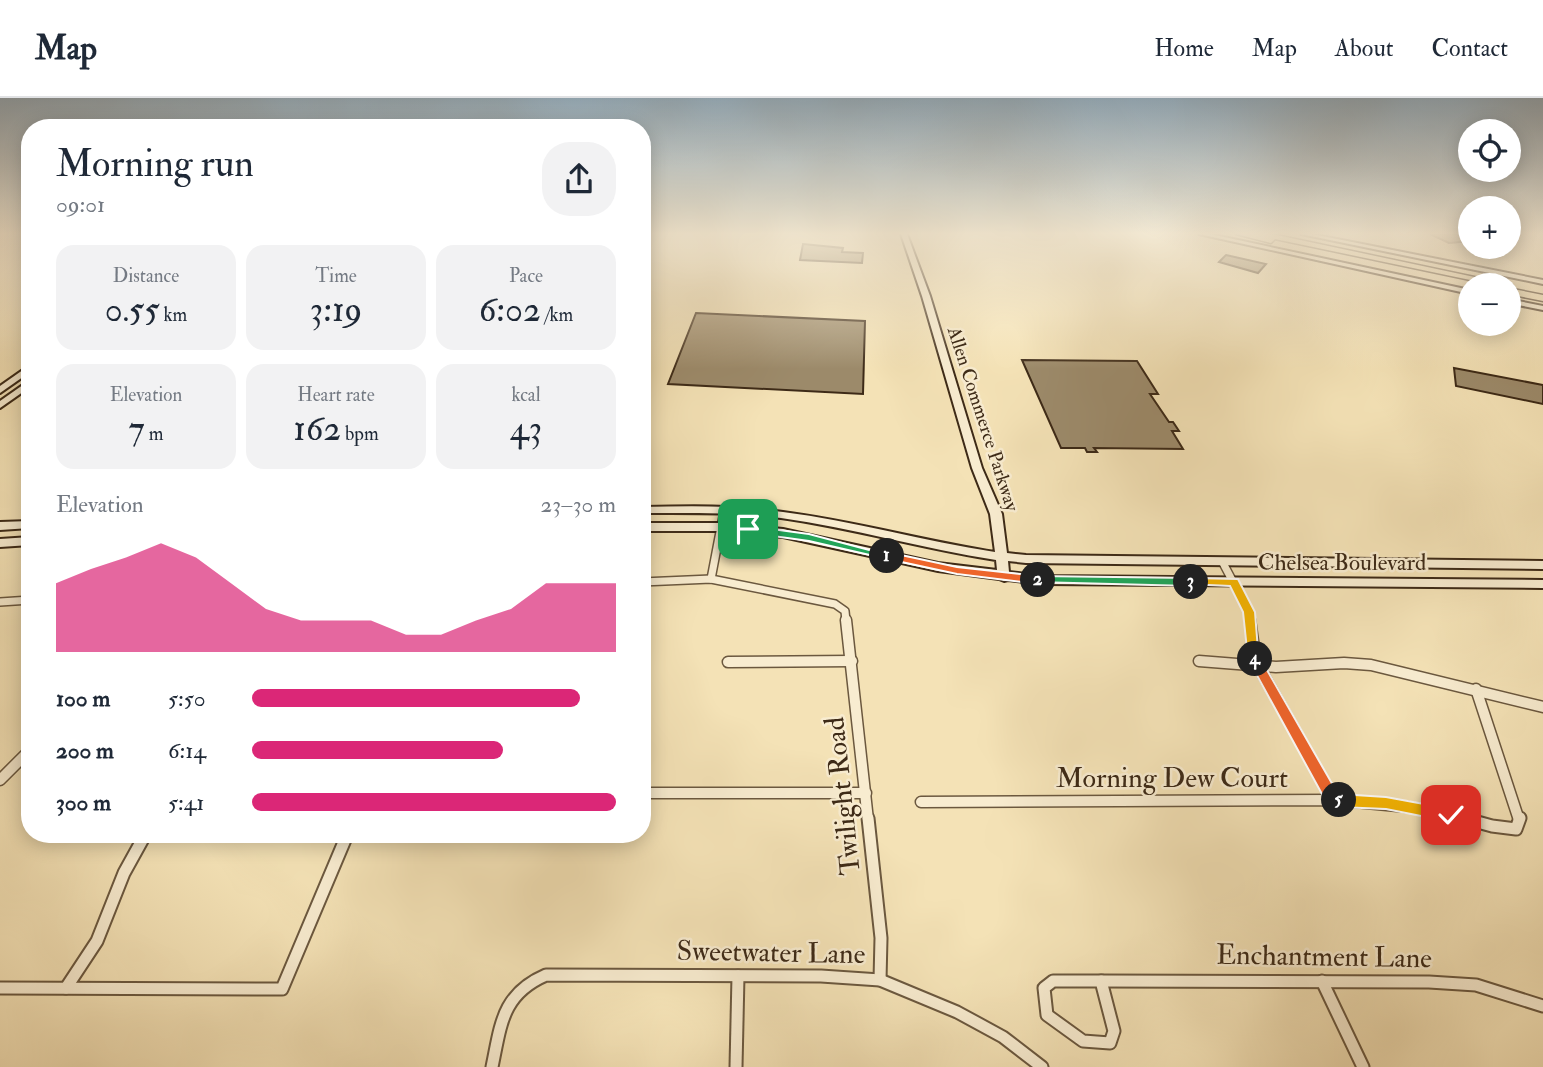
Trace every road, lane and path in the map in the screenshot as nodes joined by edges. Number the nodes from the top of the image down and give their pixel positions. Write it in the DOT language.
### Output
graph roads {
  1 [pos="920,279"];
  2 [pos="1411,279"];
  3 [pos="1458,289"];
  4 [pos="1521,289"];
  5 [pos="1521,291"];
  6 [pos="1543,293"];
  7 [pos="1543,298"];
  8 [pos="1521,304"];
  9 [pos="1543,309"];
  10 [pos="21,375"];
  11 [pos="0,390"];
  12 [pos="21,390"];
  13 [pos="0,405"];
  14 [pos="651,510"];
  15 [pos="723,511"];
  16 [pos="21,525"];
  17 [pos="0,526"];
  18 [pos="651,527"];
  19 [pos="721,527"];
  20 [pos="21,542"];
  21 [pos="0,543"];
  22 [pos="1004,557"];
  23 [pos="1223,563"];
  24 [pos="1543,565"];
  25 [pos="1004,577"];
  26 [pos="711,579"];
  27 [pos="651,582"];
  28 [pos="1234,582"];
  29 [pos="1543,584"];
  30 [pos="21,601"];
  31 [pos="0,602"];
  32 [pos="852,661"];
  33 [pos="1199,661"];
  34 [pos="728,662"];
  35 [pos="1258,665"];
  36 [pos="1476,689"];
  37 [pos="1543,707"];
  38 [pos="21,759"];
  39 [pos="0,780"];
  40 [pos="651,793"];
  41 [pos="866,793"];
  42 [pos="1334,800"];
  43 [pos="921,802"];
  44 [pos="141,843"];
  45 [pos="344,843"];
  46 [pos="738,976"];
  47 [pos="880,980"];
  48 [pos="1101,981"];
  49 [pos="1322,981"];
  50 [pos="0,988"];
  51 [pos="66,988"];
  52 [pos="1543,1006"];
  53 [pos="492,1067"];
  54 [pos="736,1067"];
  55 [pos="1042,1067"];
  56 [pos="1363,1067"];
  1 -- 22 [label="main road, Allen Commerce Parkway"];
  2 -- 3 [label="main road"];
  4 -- 6 [label="highway"];
  5 -- 7 [label="highway"];
  8 -- 9 [label="main road"];
  10 -- 11 [label="main road"];
  12 -- 13 [label="main road"];
  14 -- 15 [label="main road, Chelsea Boulevard"];
  15 -- 19 [label="street"];
  15 -- 22 [label="main road, Chelsea Boulevard"];
  16 -- 17 [label="main road"];
  18 -- 19 [label="main road, Chelsea Boulevard"];
  19 -- 25 [label="main road, Chelsea Boulevard"];
  19 -- 26 [label="street"];
  20 -- 21 [label="main road"];
  22 -- 23 [label="main road, Chelsea Boulevard"];
  22 -- 25 [label="main road, Allen Commerce Parkway"];
  23 -- 24 [label="main road, Chelsea Boulevard"];
  23 -- 28 [label="street"];
  25 -- 28 [label="main road, Chelsea Boulevard"];
  26 -- 27 [label="street"];
  26 -- 32 [label="street, Twilight Road"];
  28 -- 29 [label="main road, Chelsea Boulevard"];
  28 -- 35 [label="street"];
  30 -- 31 [label="street"];
  32 -- 34 [label="street"];
  32 -- 41 [label="street, Twilight Road"];
  33 -- 35 [label="street"];
  35 -- 36 [label="street"];
  35 -- 42 [label="street"];
  36 -- 37 [label="street"];
  36 -- 42 [label="street, Morning Dew Court"];
  38 -- 39 [label="street"];
  40 -- 41 [label="street"];
  41 -- 47 [label="street, Twilight Road"];
  42 -- 43 [label="street, Morning Dew Court"];
  44 -- 51 [label="street"];
  45 -- 51 [label="street"];
  46 -- 47 [label="street, Sweetwater Lane"];
  46 -- 53 [label="street, Sweetwater Lane"];
  46 -- 54 [label="street"];
  47 -- 55 [label="street, Sweetwater Lane"];
  48 -- 48 [label="street, Enchantment Lane"];
  48 -- 49 [label="street, Enchantment Lane"];
  49 -- 52 [label="street, Enchantment Lane"];
  49 -- 56 [label="street"];
  50 -- 51 [label="street"];
}
